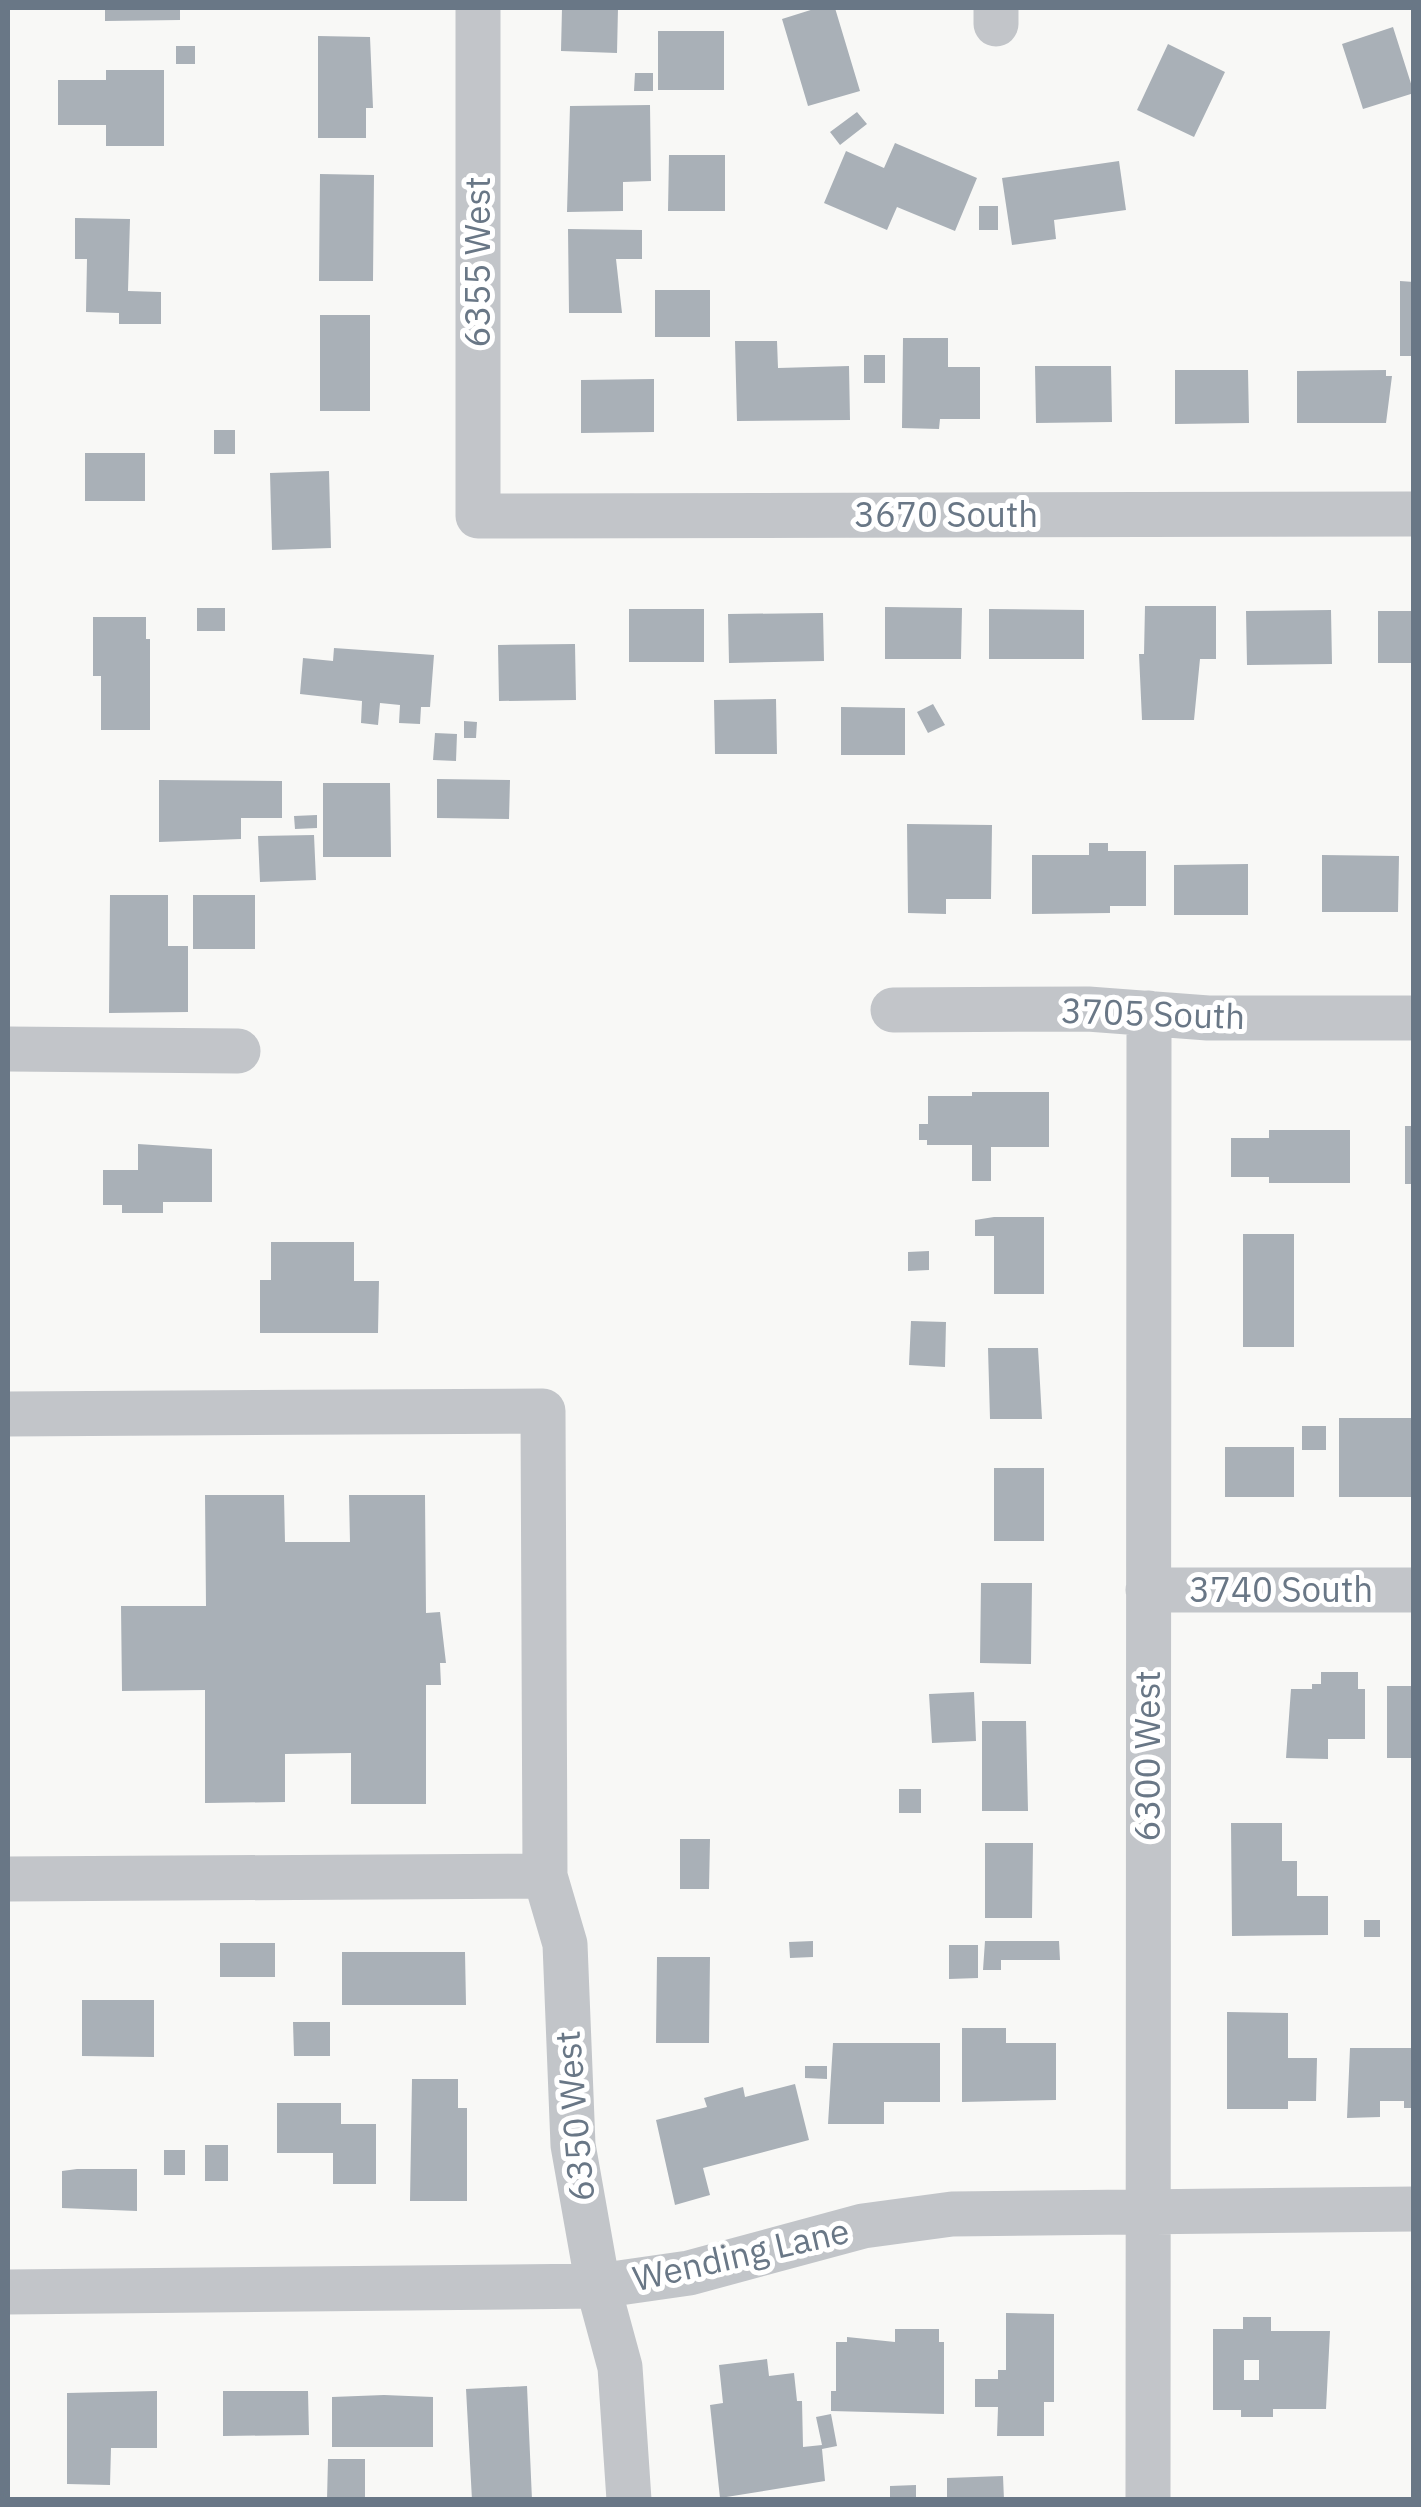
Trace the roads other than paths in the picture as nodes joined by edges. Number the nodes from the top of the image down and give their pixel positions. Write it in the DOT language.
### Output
graph roads {
  1 [pos="478,8"];
  2 [pos="1414,514"];
  3 [pos="478,516"];
  4 [pos="894,1010"];
  5 [pos="1149,1014"];
  6 [pos="1414,1018"];
  7 [pos="8,1048"];
  8 [pos="238,1051"];
  9 [pos="8,1414"];
  10 [pos="1148,1590"];
  11 [pos="1414,1590"];
  12 [pos="546,1876"];
  13 [pos="8,1880"];
  14 [pos="1414,2210"];
  15 [pos="1148,2211"];
  16 [pos="598,2286"];
  17 [pos="8,2292"];
  18 [pos="628,2500"];
  19 [pos="1148,2500"];
  1 -- 3 [label="street, 6355 West"];
  2 -- 3 [label="street, 3670 South"];
  4 -- 5 [label="street, 3705 South"];
  5 -- 6 [label="street, 3705 South"];
  5 -- 10 [label="street, 6300 West"];
  7 -- 8 [label="street"];
  9 -- 12 [label="street, 6350 West"];
  10 -- 11 [label="street, 3740 South"];
  10 -- 15 [label="street, 6300 West"];
  12 -- 13 [label="street"];
  12 -- 16 [label="street, 6350 West"];
  14 -- 15 [label="street, Wending Lane"];
  15 -- 16 [label="street, Wending Lane"];
  15 -- 19 [label="street, 6300 West"];
  16 -- 17 [label="street, Wending Lane"];
  16 -- 18 [label="street, 6350 West"];
}
